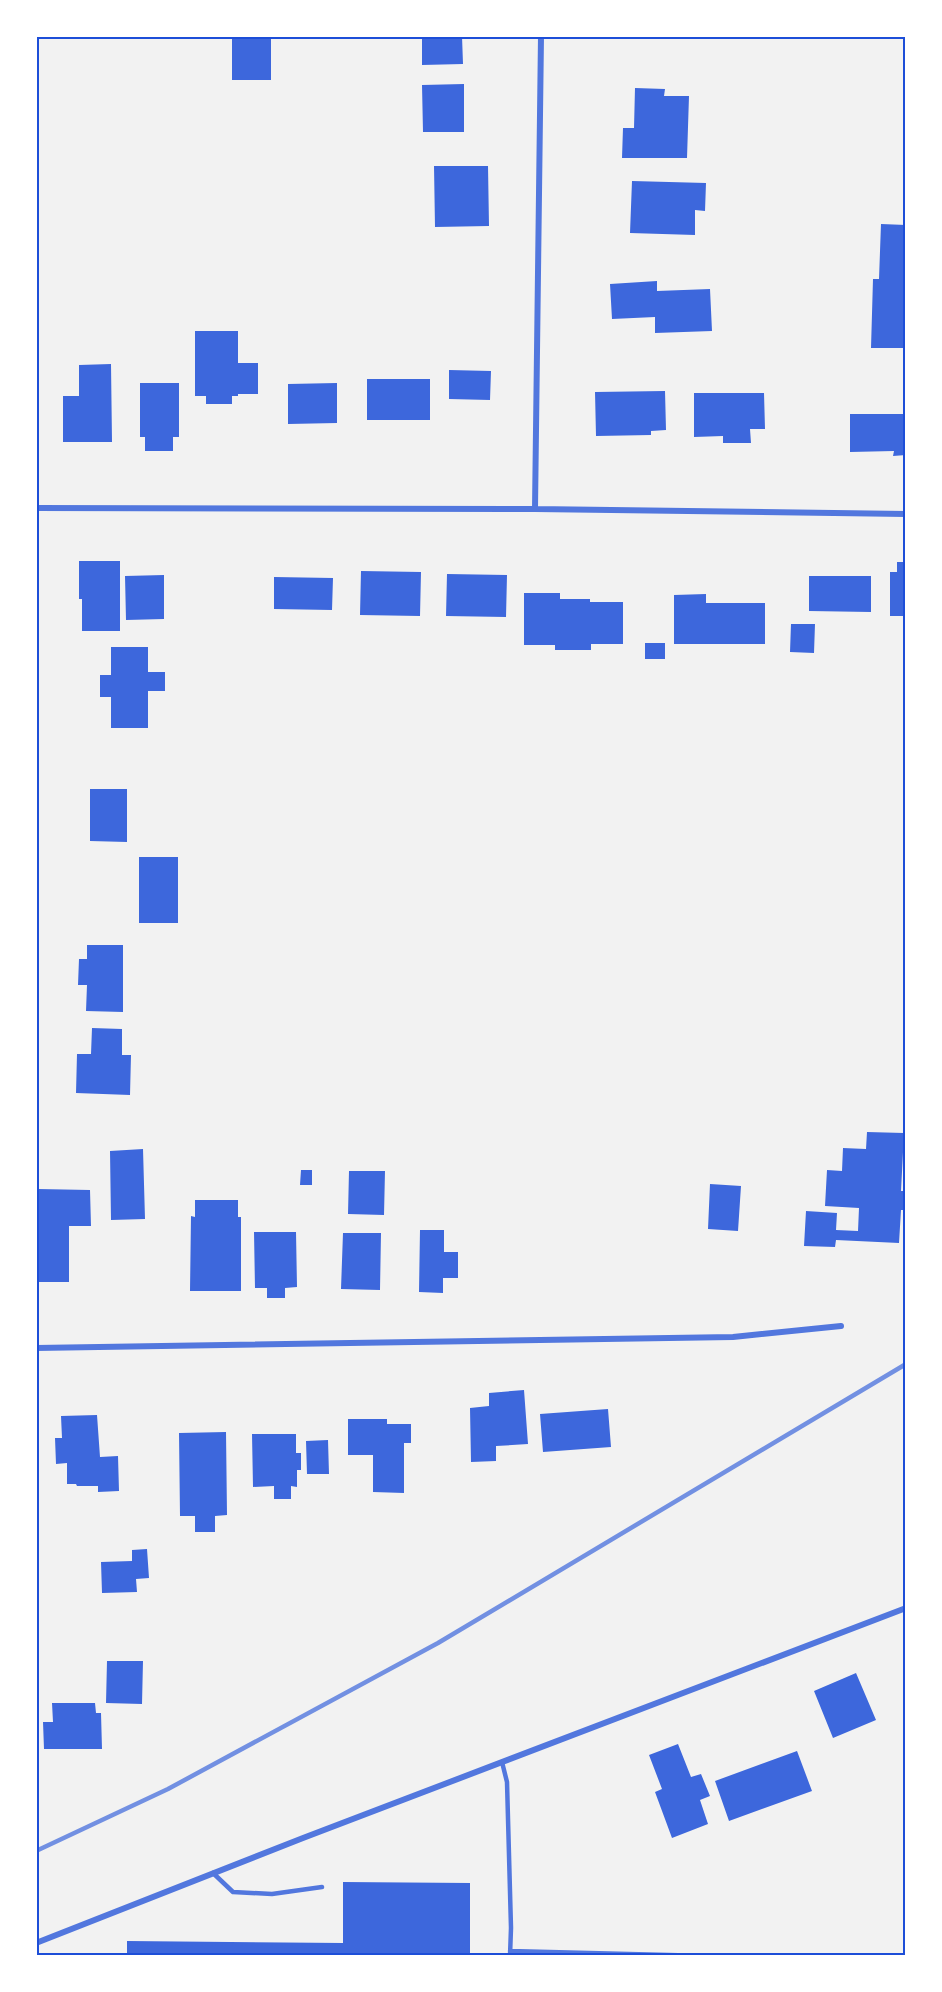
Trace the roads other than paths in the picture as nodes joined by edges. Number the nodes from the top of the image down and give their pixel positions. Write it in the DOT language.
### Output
graph roads {
  1 [pos="541,36"];
  2 [pos="36,508"];
  3 [pos="535,509"];
  4 [pos="906,514"];
  5 [pos="842,1326"];
  6 [pos="36,1348"];
  7 [pos="906,1608"];
  8 [pos="502,1762"];
  9 [pos="213,1873"];
  10 [pos="322,1887"];
  11 [pos="36,1943"];
  12 [pos="510,1954"];
  13 [pos="708,1956"];
  1 -- 3 [label="street"];
  2 -- 3 [label="street"];
  3 -- 4 [label="street"];
  5 -- 6 [label="street"];
  7 -- 8 [label="street"];
  8 -- 9 [label="street"];
  8 -- 12 [label="lane"];
  9 -- 10 [label="lane"];
  9 -- 11 [label="street"];
  12 -- 13 [label="lane"];
}
